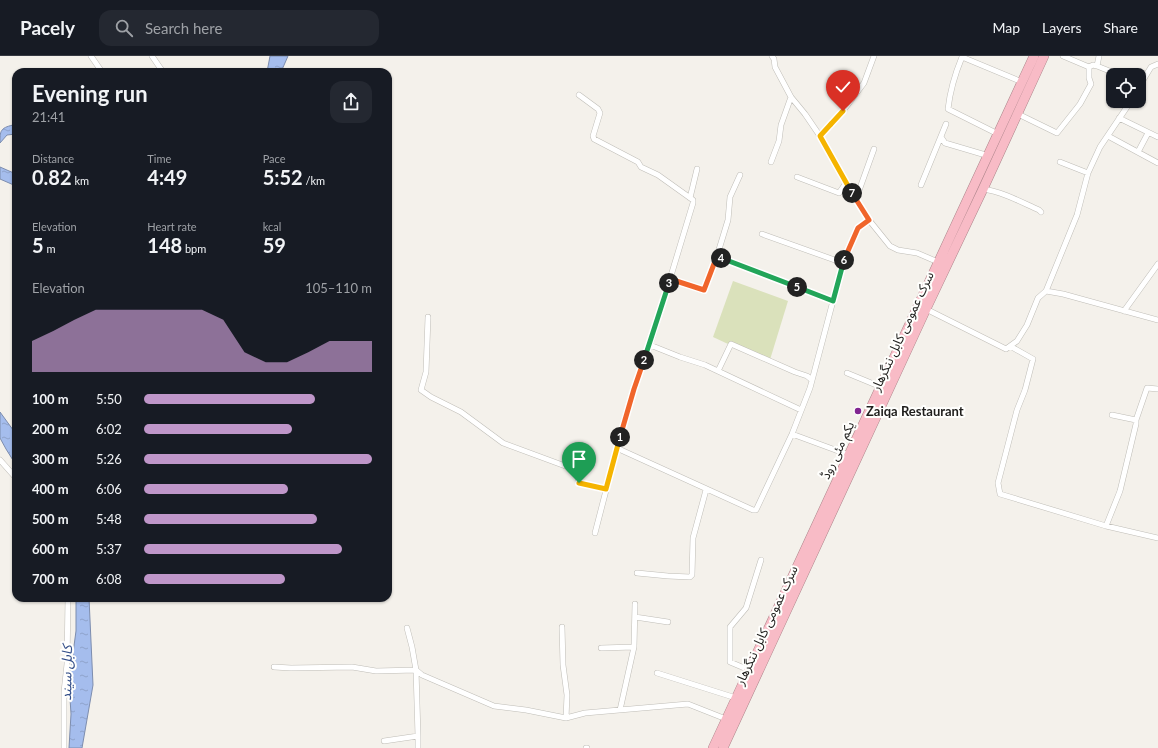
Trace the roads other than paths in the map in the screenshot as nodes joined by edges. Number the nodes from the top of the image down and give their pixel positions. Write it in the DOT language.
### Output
graph roads {
  1 [pos="91,56"];
  2 [pos="152,56"];
  3 [pos="772,56"];
  4 [pos="874,56"];
  5 [pos="1034,56"];
  6 [pos="1044,56"];
  7 [pos="1063,56"];
  8 [pos="1099,56"];
  9 [pos="1158,64"];
  10 [pos="1097,66"];
  11 [pos="1089,67"];
  12 [pos="99,68"];
  13 [pos="160,68"];
  14 [pos="1106,70"];
  15 [pos="1146,74"];
  16 [pos="1022,82"];
  17 [pos="579,95"];
  18 [pos="791,97"];
  19 [pos="1126,108"];
  20 [pos="1018,114"];
  21 [pos="1119,118"];
  22 [pos="946,124"];
  23 [pos="1148,133"];
  24 [pos="998,134"];
  25 [pos="820,136"];
  26 [pos="1108,136"];
  27 [pos="941,137"];
  28 [pos="1158,138"];
  29 [pos="874,149"];
  30 [pos="1138,152"];
  31 [pos="988,156"];
  32 [pos="771,162"];
  33 [pos="1060,162"];
  34 [pos="1158,163"];
  35 [pos="697,169"];
  36 [pos="1088,173"];
  37 [pos="740,175"];
  38 [pos="796,177"];
  39 [pos="846,183"];
  40 [pos="921,185"];
  41 [pos="984,189"];
  42 [pos="690,198"];
  43 [pos="856,199"];
  44 [pos="1041,212"];
  45 [pos="869,220"];
  46 [pos="762,234"];
  47 [pos="717,256"];
  48 [pos="938,262"];
  49 [pos="843,263"];
  50 [pos="1158,264"];
  51 [pos="670,279"];
  52 [pos="1046,291"];
  53 [pos="833,301"];
  54 [pos="916,309"];
  55 [pos="926,309"];
  56 [pos="1124,311"];
  57 [pos="428,316"];
  58 [pos="1158,320"];
  59 [pos="650,345"];
  60 [pos="1010,346"];
  61 [pos="718,371"];
  62 [pos="847,373"];
  63 [pos="812,380"];
  64 [pos="881,387"];
  65 [pos="1158,389"];
  66 [pos="801,410"];
  67 [pos="1112,415"];
  68 [pos="1136,420"];
  69 [pos="792,434"];
  70 [pos="617,449"];
  71 [pos="849,454"];
  72 [pos="0,460"];
  73 [pos="12,474"];
  74 [pos="606,489"];
  75 [pos="706,490"];
  76 [pos="1106,526"];
  77 [pos="595,533"];
  78 [pos="1158,538"];
  79 [pos="801,559"];
  80 [pos="761,560"];
  81 [pos="637,572"];
  82 [pos="68,602"];
  83 [pos="635,604"];
  84 [pos="635,618"];
  85 [pos="668,622"];
  86 [pos="562,627"];
  87 [pos="407,628"];
  88 [pos="634,647"];
  89 [pos="601,648"];
  90 [pos="274,668"];
  91 [pos="416,670"];
  92 [pos="749,670"];
  93 [pos="657,673"];
  94 [pos="736,698"];
  95 [pos="620,710"];
  96 [pos="566,718"];
  97 [pos="726,719"];
  98 [pos="418,736"];
  99 [pos="384,741"];
  100 [pos="64,748"];
  101 [pos="418,748"];
  102 [pos="713,748"];
  103 [pos="723,748"];
  1 -- 12 [label="street"];
  2 -- 13 [label="street"];
  3 -- 18 [label="street"];
  4 -- 25 [label="street"];
  5 -- 16 [label="highway, سرک عمومی کابل ننگرهار"];
  6 -- 20 [label="highway, سرک عمومی کابل ننگرهار"];
  7 -- 11 [label="street"];
  8 -- 10 [label="street"];
  9 -- 15 [label="street"];
  10 -- 11 [label="street"];
  10 -- 14 [label="street"];
  11 -- 20 [label="street"];
  16 -- 24 [label="highway, سرک عمومی کابل ننگرهار"];
  16 -- 24 [label="street"];
  17 -- 42 [label="street"];
  18 -- 25 [label="street"];
  18 -- 32 [label="street"];
  19 -- 21 [label="street"];
  20 -- 41 [label="highway, سرک عمومی کابل ننگرهار"];
  21 -- 23 [label="street"];
  21 -- 26 [label="street"];
  22 -- 27 [label="street"];
  23 -- 28 [label="street"];
  23 -- 30 [label="street"];
  24 -- 31 [label="highway, سرک عمومی کابل ننگرهار"];
  25 -- 39 [label="street"];
  26 -- 30 [label="street"];
  26 -- 36 [label="street"];
  27 -- 31 [label="street"];
  27 -- 40 [label="street"];
  29 -- 43 [label="street"];
  30 -- 34 [label="street"];
  31 -- 48 [label="highway, سرک عمومی کابل ننگرهار"];
  33 -- 36 [label="street"];
  35 -- 42 [label="street"];
  36 -- 52 [label="street"];
  37 -- 47 [label="street"];
  38 -- 39 [label="street"];
  39 -- 43 [label="street"];
  41 -- 44 [label="street"];
  41 -- 55 [label="highway, سرک عمومی کابل ننگرهار"];
  42 -- 51 [label="street"];
  43 -- 45 [label="street"];
  45 -- 48 [label="street"];
  45 -- 49 [label="street"];
  46 -- 49 [label="street"];
  47 -- 51 [label="street"];
  47 -- 53 [label="street"];
  48 -- 54 [label="highway, سرک عمومی کابل ننگرهار"];
  49 -- 53 [label="street"];
  50 -- 56 [label="street"];
  51 -- 59 [label="street"];
  52 -- 56 [label="street"];
  52 -- 60 [label="street"];
  53 -- 63 [label="street"];
  54 -- 64 [label="highway, یکم مئی روڈ"];
  55 -- 60 [label="street"];
  55 -- 103 [label="highway, سرک عمومی کابل ننگرهار"];
  56 -- 58 [label="street"];
  57 -- 74 [label="street"];
  59 -- 61 [label="street"];
  59 -- 70 [label="street"];
  60 -- 76 [label="street"];
  61 -- 63 [label="street"];
  61 -- 66 [label="street"];
  62 -- 64 [label="street"];
  63 -- 66 [label="street"];
  64 -- 71 [label="highway, یکم مئی روڈ"];
  65 -- 68 [label="street"];
  66 -- 69 [label="street"];
  67 -- 68 [label="street"];
  68 -- 76 [label="street"];
  69 -- 71 [label="street"];
  69 -- 75 [label="street"];
  70 -- 74 [label="street"];
  70 -- 75 [label="street"];
  71 -- 79 [label="highway, یکم مئی روڈ"];
  72 -- 73 [label="street"];
  74 -- 77 [label="street"];
  75 -- 81 [label="street"];
  76 -- 78 [label="street"];
  79 -- 92 [label="highway, سرک عمومی کابل ننگرهار"];
  80 -- 92 [label="street"];
  82 -- 100 [label="street"];
  83 -- 84 [label="street"];
  84 -- 85 [label="street"];
  84 -- 88 [label="street"];
  86 -- 96 [label="street"];
  87 -- 91 [label="street"];
  88 -- 89 [label="street"];
  88 -- 95 [label="street"];
  90 -- 91 [label="street"];
  91 -- 96 [label="street"];
  91 -- 98 [label="street"];
  92 -- 94 [label="highway, سرک عمومی کابل ننگرهار"];
  93 -- 94 [label="street"];
  94 -- 97 [label="highway, سرک عمومی کابل ننگرهار"];
  95 -- 96 [label="street"];
  95 -- 97 [label="street"];
  97 -- 102 [label="highway, سرک عمومی کابل ننگرهار"];
  98 -- 99 [label="street"];
  98 -- 101 [label="street"];
}
